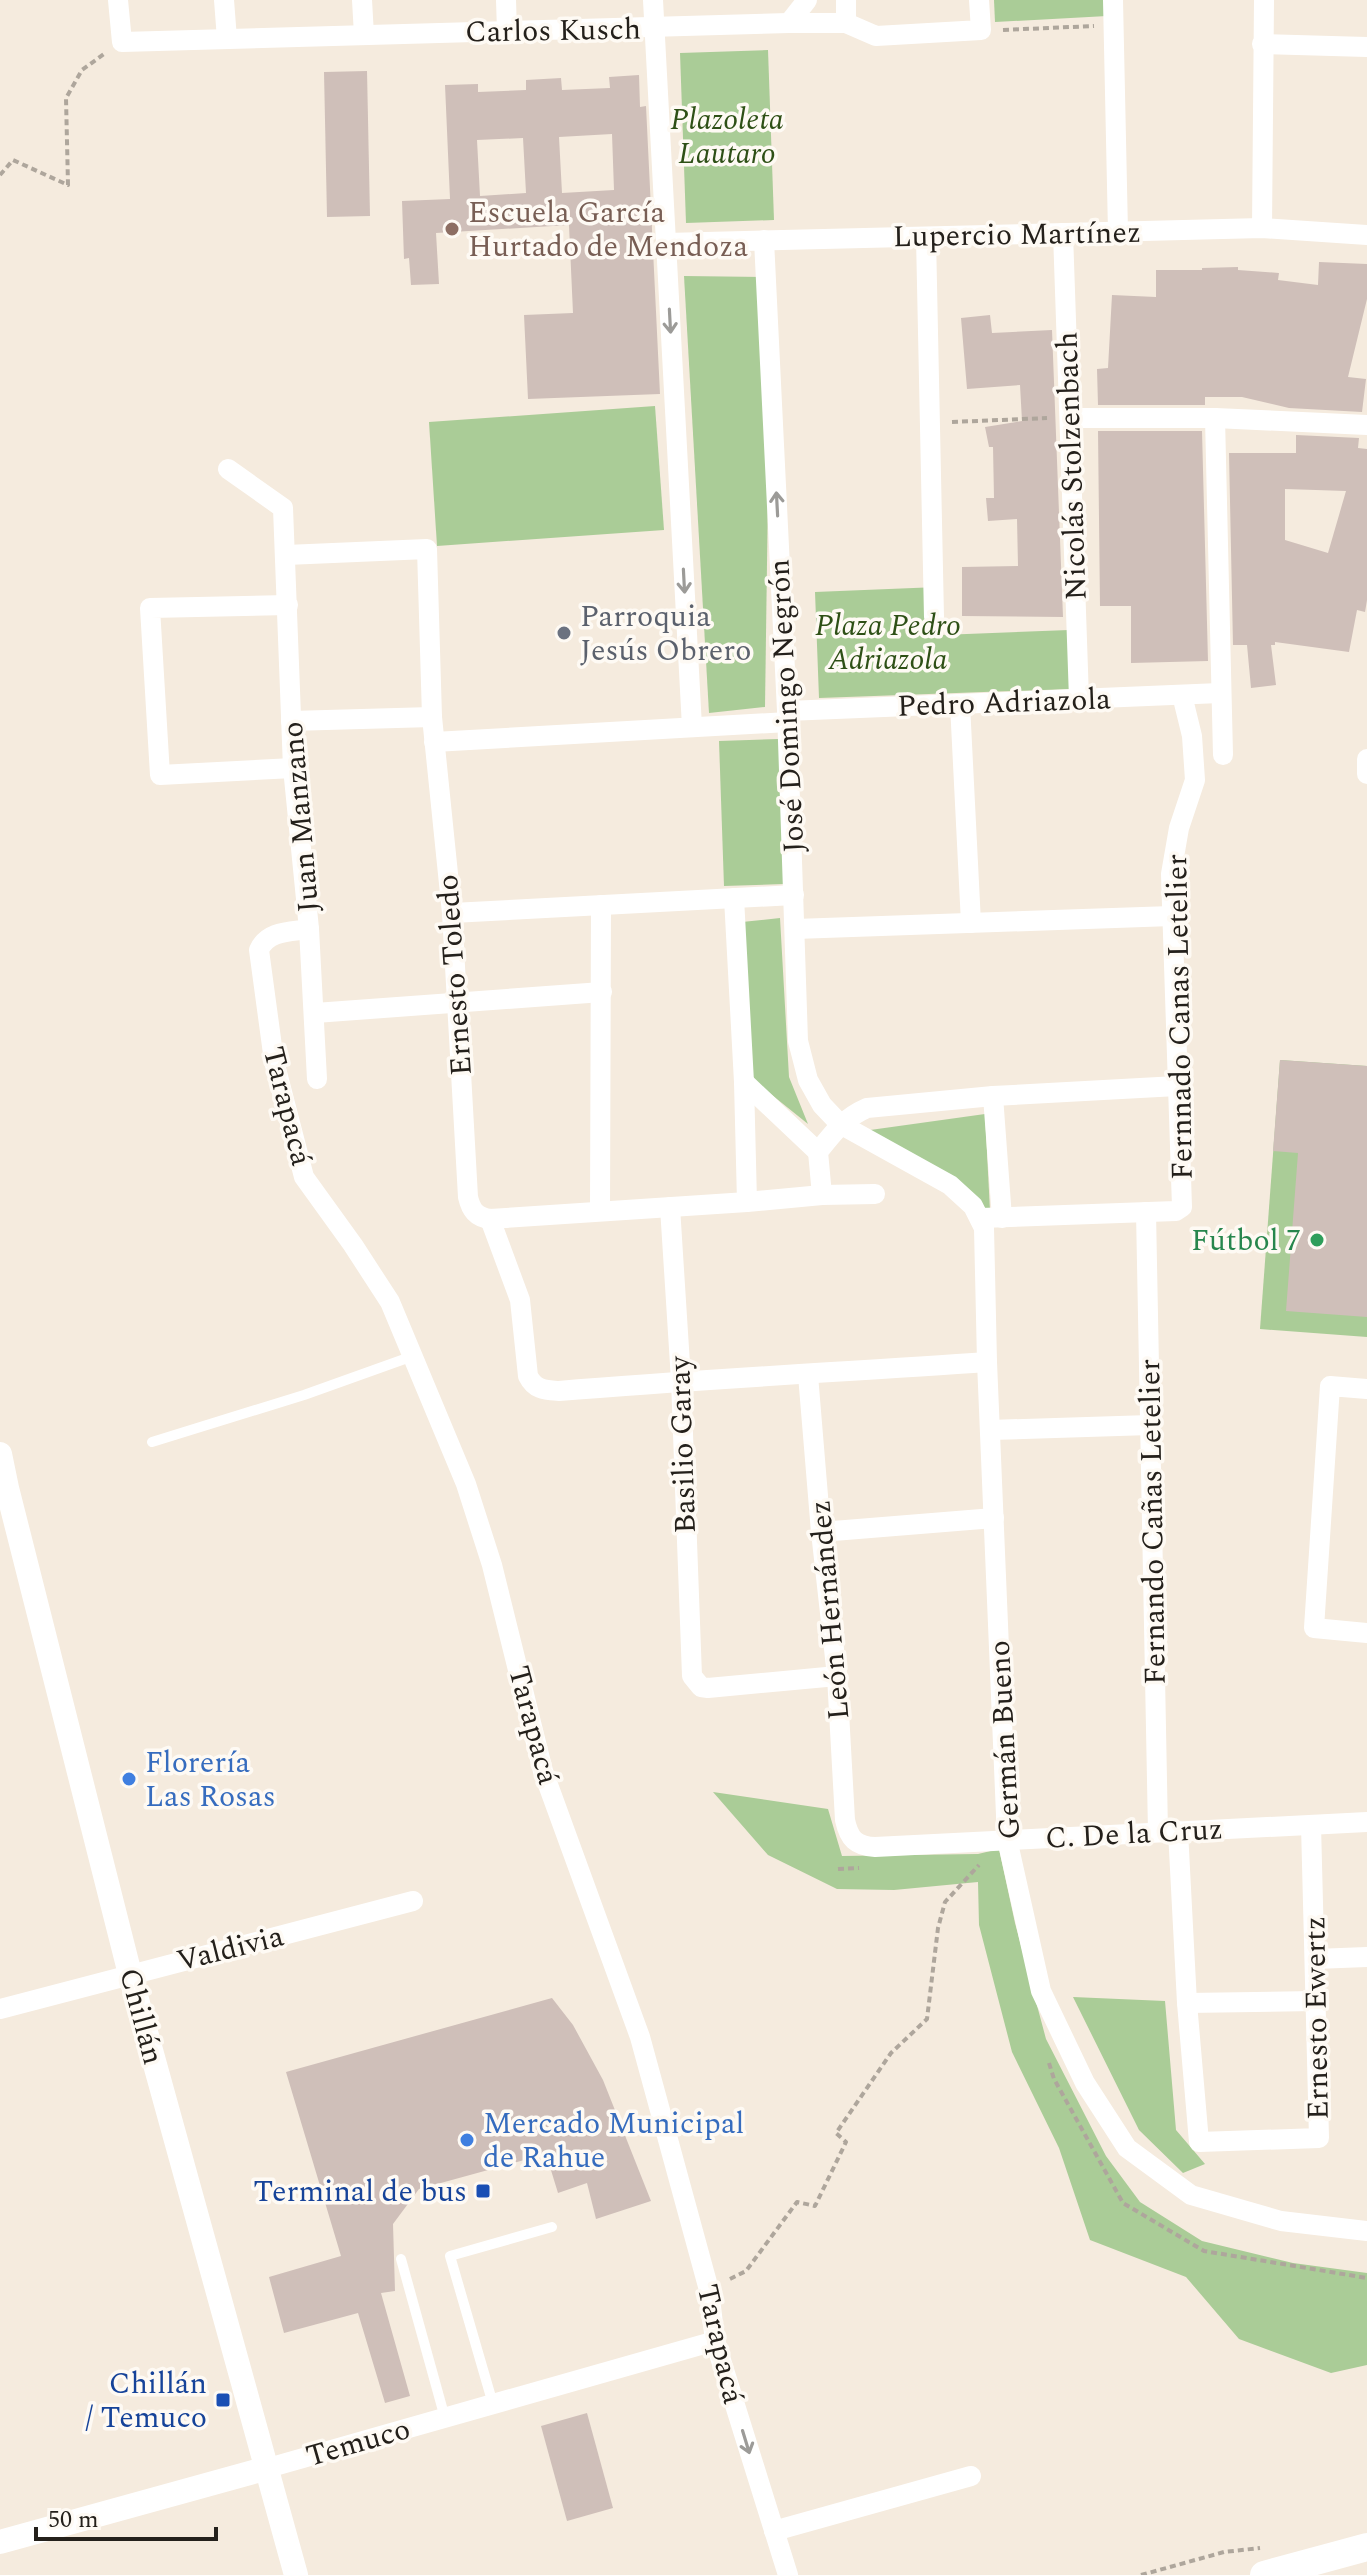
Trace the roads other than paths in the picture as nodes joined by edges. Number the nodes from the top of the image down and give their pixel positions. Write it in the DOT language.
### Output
graph roads {
  1 [pos="118,0"];
  2 [pos="224,0"];
  3 [pos="362,0"];
  4 [pos="506,0"];
  5 [pos="653,0"];
  6 [pos="807,0"];
  7 [pos="846,0"];
  8 [pos="979,0"];
  9 [pos="1113,0"];
  10 [pos="1264,0"];
  11 [pos="789,23"];
  12 [pos="846,23"];
  13 [pos="655,28"];
  14 [pos="507,31"];
  15 [pos="364,35"];
  16 [pos="227,39"];
  17 [pos="1262,44"];
  18 [pos="1367,47"];
  19 [pos="1262,228"];
  20 [pos="1118,232"];
  21 [pos="1063,233"];
  22 [pos="1367,235"];
  23 [pos="926,237"];
  24 [pos="764,240"];
  25 [pos="666,243"];
  26 [pos="1070,418"];
  27 [pos="1215,418"];
  28 [pos="1367,425"];
  29 [pos="228,469"];
  30 [pos="286,555"];
  31 [pos="288,605"];
  32 [pos="934,617"];
  33 [pos="1220,693"];
  34 [pos="1182,695"];
  35 [pos="1079,699"];
  36 [pos="960,704"];
  37 [pos="788,716"];
  38 [pos="432,717"];
  39 [pos="291,721"];
  40 [pos="692,727"];
  41 [pos="434,742"];
  42 [pos="1223,755"];
  43 [pos="1367,759"];
  44 [pos="293,768"];
  45 [pos="1367,774"];
  46 [pos="794,895"];
  47 [pos="734,898"];
  48 [pos="601,905"];
  49 [pos="452,913"];
  50 [pos="1172,916"];
  51 [pos="971,923"];
  52 [pos="309,929"];
  53 [pos="795,929"];
  54 [pos="602,992"];
  55 [pos="457,1002"];
  56 [pos="315,1013"];
  57 [pos="317,1079"];
  58 [pos="744,1082"];
  59 [pos="1177,1086"];
  60 [pos="993,1096"];
  61 [pos="840,1124"];
  62 [pos="818,1152"];
  63 [pos="875,1194"];
  64 [pos="822,1195"];
  65 [pos="747,1202"];
  66 [pos="670,1207"];
  67 [pos="600,1211"];
  68 [pos="1146,1212"];
  69 [pos="981,1218"];
  70 [pos="1002,1218"];
  71 [pos="490,1219"];
  72 [pos="413,1356"];
  73 [pos="987,1362"];
  74 [pos="808,1375"];
  75 [pos="681,1380"];
  76 [pos="1367,1389"];
  77 [pos="1150,1425"];
  78 [pos="990,1430"];
  79 [pos="152,1442"];
  80 [pos="0,1454"];
  81 [pos="3,1489"];
  82 [pos="994,1518"];
  83 [pos="821,1532"];
  84 [pos="1367,1633"];
  85 [pos="837,1676"];
  86 [pos="1367,1822"];
  87 [pos="1311,1825"];
  88 [pos="1168,1831"];
  89 [pos="1007,1839"];
  90 [pos="854,1842"];
  91 [pos="413,1901"];
  92 [pos="1367,1957"];
  93 [pos="1315,1959"];
  94 [pos="130,1974"];
  95 [pos="1315,2001"];
  96 [pos="1187,2003"];
  97 [pos="0,2009"];
  98 [pos="1199,2142"];
  99 [pos="552,2227"];
  100 [pos="1367,2231"];
  101 [pos="401,2259"];
  102 [pos="715,2341"];
  103 [pos="493,2404"];
  104 [pos="445,2418"];
  105 [pos="268,2468"];
  106 [pos="971,2476"];
  107 [pos="774,2531"];
  108 [pos="0,2542"];
  109 [pos="1367,2547"];
  110 [pos="1274,2568"];
  111 [pos="296,2575"];
  112 [pos="788,2575"];
  1 -- 16 [label="street, Carlos Kusch"];
  2 -- 16 [label="street"];
  3 -- 15 [label="street"];
  4 -- 14 [label="street"];
  5 -- 13 [label="street"];
  6 -- 11 [label="street"];
  7 -- 12 [label="street"];
  8 -- 12 [label="street, Carlos Kusch"];
  9 -- 20 [label="street"];
  10 -- 17 [label="street"];
  11 -- 12 [label="street, Carlos Kusch"];
  11 -- 13 [label="street, Carlos Kusch"];
  13 -- 14 [label="street, Carlos Kusch"];
  13 -- 25 [label="street"];
  14 -- 15 [label="street, Carlos Kusch"];
  15 -- 16 [label="street, Carlos Kusch"];
  17 -- 18 [label="street"];
  17 -- 19 [label="street"];
  19 -- 20 [label="street, Lupercio Martínez"];
  19 -- 22 [label="street, Lupercio Martínez"];
  20 -- 21 [label="street, Lupercio Martínez"];
  21 -- 23 [label="street, Lupercio Martínez"];
  21 -- 26 [label="street, Nicolás Stolzenbach"];
  23 -- 24 [label="street, Lupercio Martínez"];
  23 -- 32 [label="street"];
  24 -- 25 [label="street, Lupercio Martínez"];
  37 -- 24 [label="street, José Domingo Negrón, one-way"];
  25 -- 40 [label="street, one-way"];
  26 -- 27 [label="street"];
  26 -- 35 [label="street, Nicolás Stolzenbach"];
  27 -- 28 [label="street"];
  27 -- 33 [label="street"];
  29 -- 30 [label="street, Juan Manzano"];
  30 -- 31 [label="street, Juan Manzano"];
  30 -- 38 [label="street, Ernesto Toledo"];
  31 -- 39 [label="street, Juan Manzano"];
  31 -- 44 [label="street"];
  33 -- 34 [label="street, Pedro Adriazola"];
  33 -- 42 [label="street"];
  34 -- 35 [label="street, Pedro Adriazola"];
  34 -- 50 [label="street, Fernnado Canas Letelier"];
  35 -- 36 [label="street, Pedro Adriazola"];
  36 -- 37 [label="street, Pedro Adriazola"];
  36 -- 51 [label="street"];
  37 -- 40 [label="street, Pedro Adriazola"];
  37 -- 46 [label="street, José Domingo Negrón"];
  38 -- 39 [label="street"];
  38 -- 41 [label="street, Ernesto Toledo"];
  39 -- 44 [label="street, Juan Manzano"];
  40 -- 41 [label="street, Pedro Adriazola"];
  41 -- 49 [label="street, Ernesto Toledo"];
  43 -- 45 [label="street"];
  44 -- 52 [label="street, Juan Manzano"];
  46 -- 47 [label="street"];
  46 -- 53 [label="street, José Domingo Negrón"];
  47 -- 48 [label="street"];
  47 -- 58 [label="street"];
  48 -- 49 [label="street"];
  48 -- 54 [label="street"];
  49 -- 55 [label="street, Ernesto Toledo"];
  50 -- 51 [label="street"];
  50 -- 59 [label="street, Fernnado Canas Letelier"];
  51 -- 53 [label="street"];
  52 -- 56 [label="street, Juan Manzano"];
  52 -- 72 [label="street, Tarapacá"];
  53 -- 61 [label="street, José Domingo Negrón"];
  54 -- 55 [label="street"];
  54 -- 67 [label="street"];
  55 -- 56 [label="street"];
  55 -- 71 [label="street, Ernesto Toledo"];
  56 -- 57 [label="street, Juan Manzano"];
  58 -- 62 [label="street"];
  58 -- 65 [label="street"];
  59 -- 60 [label="street"];
  59 -- 68 [label="street, Fernnado Canas Letelier"];
  60 -- 61 [label="street"];
  60 -- 70 [label="street"];
  61 -- 62 [label="street"];
  61 -- 69 [label="street"];
  62 -- 64 [label="street"];
  63 -- 64 [label="street"];
  64 -- 65 [label="street"];
  65 -- 66 [label="street"];
  66 -- 67 [label="street"];
  66 -- 75 [label="street, Basilio Garay"];
  67 -- 71 [label="street"];
  68 -- 70 [label="street"];
  68 -- 77 [label="street, Fernando Cañas Letelier"];
  69 -- 70 [label="street"];
  69 -- 73 [label="street, Germán Bueno"];
  71 -- 75 [label="street, Ernesto Toledo"];
  72 -- 79 [label="lane"];
  72 -- 102 [label="street, Tarapacá"];
  73 -- 74 [label="street"];
  73 -- 78 [label="street, Germán Bueno"];
  74 -- 75 [label="street"];
  74 -- 83 [label="street, León Hernández"];
  75 -- 85 [label="street, Basilio Garay"];
  76 -- 84 [label="street"];
  77 -- 78 [label="street"];
  77 -- 88 [label="street, Fernando Cañas Letelier"];
  78 -- 82 [label="street, Germán Bueno"];
  80 -- 81 [label="street, Chillán"];
  81 -- 94 [label="street, Chillán"];
  82 -- 83 [label="street"];
  82 -- 89 [label="street, Germán Bueno"];
  83 -- 85 [label="street, León Hernández"];
  85 -- 90 [label="street, León Hernández"];
  86 -- 87 [label="street, C. De la Cruz"];
  87 -- 88 [label="street, C. De la Cruz"];
  87 -- 93 [label="street, Ernesto Ewertz"];
  88 -- 89 [label="street, C. De la Cruz"];
  88 -- 96 [label="street, Fernando Cañas Letelier"];
  89 -- 90 [label="street, C. De la Cruz"];
  89 -- 100 [label="street, Germán Bueno"];
  91 -- 94 [label="street, Valdivia"];
  92 -- 93 [label="street"];
  93 -- 95 [label="street, Ernesto Ewertz"];
  94 -- 97 [label="street, Valdivia"];
  94 -- 105 [label="street, Chillán"];
  95 -- 96 [label="street"];
  95 -- 98 [label="street, Ernesto Ewertz"];
  96 -- 98 [label="street, Fernando Cañas Letelier"];
  99 -- 103 [label="lane"];
  101 -- 104 [label="lane"];
  102 -- 103 [label="street, Temuco"];
  102 -- 107 [label="street, Tarapacá, one-way"];
  103 -- 104 [label="street, Temuco"];
  104 -- 105 [label="street, Temuco"];
  105 -- 108 [label="street, Temuco"];
  105 -- 111 [label="street, Chillán"];
  106 -- 107 [label="street"];
  107 -- 112 [label="street, Tarapacá"];
  109 -- 110 [label="main road"];
}
